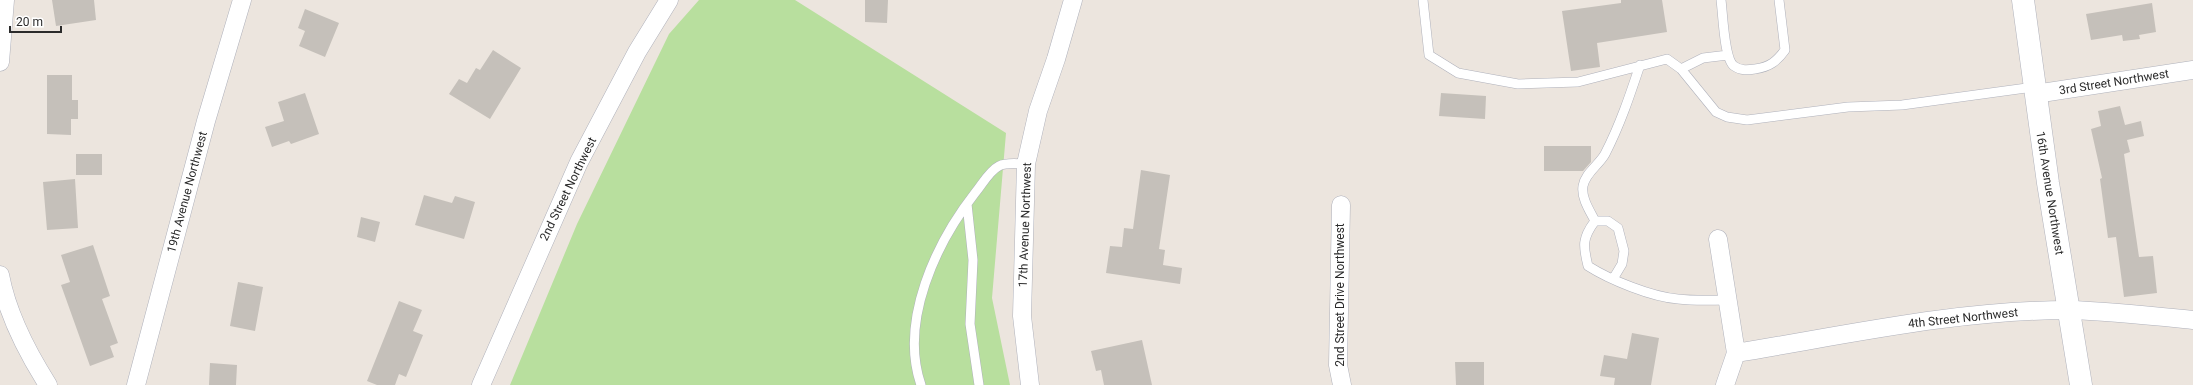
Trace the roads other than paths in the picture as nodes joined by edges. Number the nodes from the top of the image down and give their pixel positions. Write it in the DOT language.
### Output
graph roads {
  1 [pos="4,0"];
  2 [pos="242,0"];
  3 [pos="669,0"];
  4 [pos="1073,0"];
  5 [pos="1423,0"];
  6 [pos="1721,0"];
  7 [pos="1779,0"];
  8 [pos="2023,0"];
  9 [pos="1728,55"];
  10 [pos="0,62"];
  11 [pos="1640,65"];
  12 [pos="1681,69"];
  13 [pos="2193,70"];
  14 [pos="2035,90"];
  15 [pos="1026,164"];
  16 [pos="967,204"];
  17 [pos="1340,205"];
  18 [pos="1595,220"];
  19 [pos="1718,238"];
  20 [pos="0,275"];
  21 [pos="1613,279"];
  22 [pos="1728,300"];
  23 [pos="2070,310"];
  24 [pos="2193,320"];
  25 [pos="1736,352"];
  26 [pos="48,385"];
  27 [pos="136,385"];
  28 [pos="481,385"];
  29 [pos="921,385"];
  30 [pos="979,385"];
  31 [pos="1030,385"];
  32 [pos="1342,385"];
  33 [pos="1725,385"];
  34 [pos="2081,385"];
  1 -- 10 [label="street"];
  2 -- 27 [label="street, 19th Avenue Northwest"];
  3 -- 28 [label="street, 2nd Street Northwest"];
  4 -- 15 [label="street, 17th Avenue Northwest"];
  5 -- 11 [label="lane"];
  6 -- 9 [label="lane"];
  7 -- 9 [label="lane"];
  8 -- 14 [label="main road, 16th Avenue Northwest"];
  9 -- 12 [label="lane"];
  11 -- 12 [label="lane"];
  11 -- 18 [label="lane"];
  12 -- 14 [label="lane"];
  13 -- 14 [label="street, 3rd Street Northwest"];
  14 -- 23 [label="main road, 16th Avenue Northwest"];
  15 -- 16 [label="lane"];
  15 -- 31 [label="street, 17th Avenue Northwest"];
  16 -- 29 [label="lane"];
  16 -- 30 [label="lane"];
  17 -- 32 [label="street, 2nd Street Drive Northwest"];
  18 -- 21 [label="lane"];
  18 -- 21 [label="lane"];
  19 -- 22 [label="street"];
  20 -- 26 [label="street"];
  21 -- 22 [label="lane"];
  22 -- 25 [label="street"];
  23 -- 24 [label="street, 4th Street Northwest"];
  23 -- 25 [label="street, 4th Street Northwest"];
  23 -- 34 [label="main road, 16th Avenue Northwest"];
  25 -- 33 [label="street"];
}
